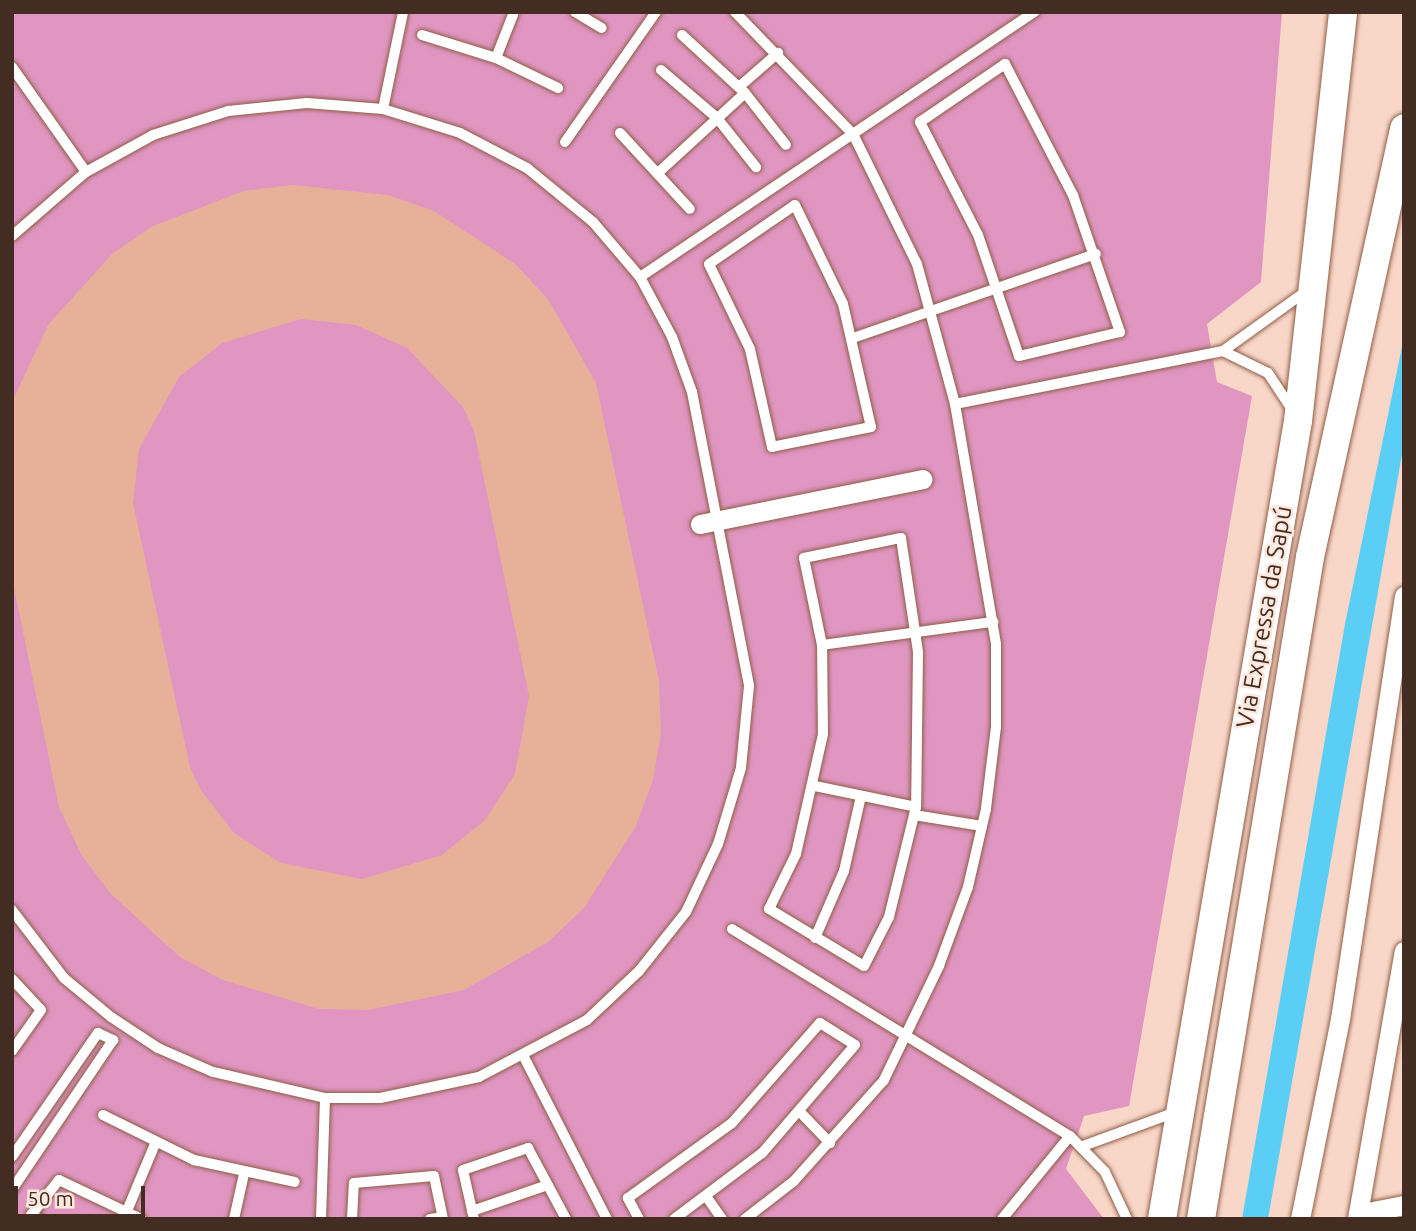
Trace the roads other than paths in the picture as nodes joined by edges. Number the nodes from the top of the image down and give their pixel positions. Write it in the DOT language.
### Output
graph roads {
  1 [pos="403,12"];
  2 [pos="514,12"];
  3 [pos="575,12"];
  4 [pos="656,12"];
  5 [pos="735,12"];
  6 [pos="1035,12"];
  7 [pos="1343,12"];
  8 [pos="602,28"];
  9 [pos="422,35"];
  10 [pos="682,35"];
  11 [pos="778,53"];
  12 [pos="496,58"];
  13 [pos="12,67"];
  14 [pos="661,70"];
  15 [pos="558,88"];
  16 [pos="742,90"];
  17 [pos="383,109"];
  18 [pos="717,118"];
  19 [pos="1404,128"];
  20 [pos="620,133"];
  21 [pos="853,134"];
  22 [pos="565,142"];
  23 [pos="786,145"];
  24 [pos="756,167"];
  25 [pos="660,171"];
  26 [pos="86,172"];
  27 [pos="690,209"];
  28 [pos="12,236"];
  29 [pos="1096,254"];
  30 [pos="640,276"];
  31 [pos="1314,285"];
  32 [pos="1000,288"];
  33 [pos="932,310"];
  34 [pos="853,338"];
  35 [pos="1223,351"];
  36 [pos="954,404"];
  37 [pos="1298,421"];
  38 [pos="923,479"];
  39 [pos="710,521"];
  40 [pos="1404,596"];
  41 [pos="993,622"];
  42 [pos="916,632"];
  43 [pos="822,645"];
  44 [pos="815,786"];
  45 [pos="861,796"];
  46 [pos="915,811"];
  47 [pos="982,825"];
  48 [pos="12,910"];
  49 [pos="732,929"];
  50 [pos="815,938"];
  51 [pos="1404,951"];
  52 [pos="12,979"];
  53 [pos="905,1038"];
  54 [pos="13,1047"];
  55 [pos="524,1058"];
  56 [pos="325,1098"];
  57 [pos="1180,1110"];
  58 [pos="801,1114"];
  59 [pos="103,1115"];
  60 [pos="1070,1136"];
  61 [pos="830,1143"];
  62 [pos="155,1144"];
  63 [pos="1083,1146"];
  64 [pos="12,1157"];
  65 [pos="244,1174"];
  66 [pos="295,1182"];
  67 [pos="548,1185"];
  68 [pos="12,1190"];
  69 [pos="708,1199"];
  70 [pos="1404,1205"];
  71 [pos="473,1215"];
  72 [pos="125,1216"];
  73 [pos="1358,1216"];
  74 [pos="442,1218"];
  75 [pos="38,1219"];
  76 [pos="141,1219"];
  77 [pos="234,1219"];
  78 [pos="321,1219"];
  79 [pos="352,1219"];
  80 [pos="430,1219"];
  81 [pos="566,1219"];
  82 [pos="607,1219"];
  83 [pos="639,1219"];
  84 [pos="674,1219"];
  85 [pos="722,1219"];
  86 [pos="745,1219"];
  87 [pos="1002,1219"];
  88 [pos="1127,1219"];
  89 [pos="1162,1219"];
  90 [pos="1201,1219"];
  91 [pos="1300,1219"];
  1 -- 17 [label="lane"];
  2 -- 12 [label="lane"];
  3 -- 8 [label="lane"];
  4 -- 22 [label="lane"];
  5 -- 11 [label="lane"];
  6 -- 21 [label="lane"];
  7 -- 31 [label="main road, Via Expressa da Sapú"];
  9 -- 12 [label="lane"];
  10 -- 16 [label="lane"];
  11 -- 16 [label="lane"];
  11 -- 21 [label="lane"];
  12 -- 15 [label="lane"];
  13 -- 26 [label="lane"];
  14 -- 18 [label="lane"];
  16 -- 18 [label="lane"];
  16 -- 23 [label="lane"];
  17 -- 26 [label="lane"];
  17 -- 30 [label="lane"];
  18 -- 24 [label="lane"];
  18 -- 25 [label="lane"];
  19 -- 90 [label="main road, Via Expressa da Sapú"];
  20 -- 25 [label="lane"];
  21 -- 30 [label="lane"];
  21 -- 33 [label="lane"];
  25 -- 27 [label="lane"];
  26 -- 28 [label="lane"];
  29 -- 32 [label="lane"];
  29 -- 32 [label="lane"];
  29 -- 32 [label="lane"];
  30 -- 39 [label="lane"];
  31 -- 35 [label="lane"];
  31 -- 37 [label="main road, Via Expressa da Sapú"];
  32 -- 33 [label="lane"];
  33 -- 34 [label="lane"];
  33 -- 36 [label="lane"];
  34 -- 34 [label="lane"];
  35 -- 36 [label="lane"];
  35 -- 37 [label="lane"];
  36 -- 41 [label="lane"];
  37 -- 57 [label="main road, Via Expressa da Sapú"];
  38 -- 39 [label="street"];
  39 -- 55 [label="lane"];
  40 -- 91 [label="street"];
  41 -- 42 [label="lane"];
  41 -- 47 [label="lane"];
  42 -- 43 [label="lane"];
  42 -- 43 [label="lane"];
  42 -- 46 [label="lane"];
  43 -- 44 [label="lane"];
  44 -- 45 [label="lane"];
  44 -- 50 [label="lane"];
  45 -- 46 [label="lane"];
  45 -- 50 [label="lane"];
  46 -- 47 [label="lane"];
  46 -- 50 [label="lane"];
  47 -- 53 [label="lane"];
  48 -- 56 [label="lane"];
  49 -- 53 [label="lane"];
  51 -- 73 [label="street"];
  52 -- 54 [label="lane"];
  53 -- 60 [label="lane"];
  53 -- 61 [label="lane"];
  55 -- 56 [label="lane"];
  55 -- 82 [label="lane"];
  56 -- 78 [label="lane"];
  57 -- 63 [label="lane"];
  57 -- 89 [label="main road, Via Expressa da Sapú"];
  58 -- 61 [label="lane"];
  58 -- 69 [label="lane"];
  58 -- 83 [label="lane"];
  59 -- 62 [label="lane"];
  60 -- 63 [label="lane"];
  60 -- 87 [label="lane"];
  61 -- 86 [label="lane"];
  62 -- 65 [label="lane"];
  62 -- 72 [label="lane"];
  63 -- 88 [label="lane"];
  64 -- 68 [label="lane"];
  65 -- 66 [label="lane"];
  65 -- 77 [label="lane"];
  67 -- 71 [label="lane"];
  67 -- 71 [label="lane"];
  67 -- 81 [label="lane"];
  69 -- 84 [label="lane"];
  69 -- 85 [label="lane"];
  70 -- 73 [label="street"];
  72 -- 75 [label="lane"];
  72 -- 76 [label="lane"];
  74 -- 79 [label="lane"];
  74 -- 80 [label="lane"];
}
